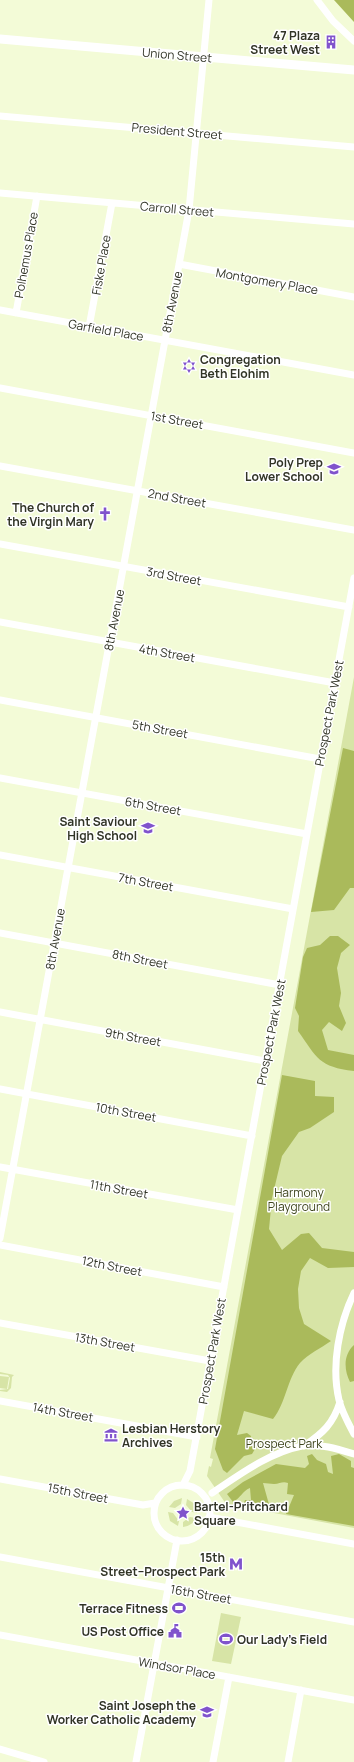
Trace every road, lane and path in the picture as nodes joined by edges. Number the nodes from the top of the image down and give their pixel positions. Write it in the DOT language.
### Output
graph roads {
  1 [pos="209,0"];
  2 [pos="317,0"];
  3 [pos="0,39"];
  4 [pos="354,41"];
  5 [pos="204,57"];
  6 [pos="354,70"];
  7 [pos="0,116"];
  8 [pos="198,132"];
  9 [pos="354,147"];
  10 [pos="0,193"];
  11 [pos="37,196"];
  12 [pos="112,203"];
  13 [pos="189,210"];
  14 [pos="354,224"];
  15 [pos="179,264"];
  16 [pos="354,297"];
  17 [pos="0,310"];
  18 [pos="16,313"];
  19 [pos="89,327"];
  20 [pos="165,341"];
  21 [pos="354,375"];
  22 [pos="0,388"];
  23 [pos="151,416"];
  24 [pos="354,453"];
  25 [pos="0,466"];
  26 [pos="138,491"];
  27 [pos="354,530"];
  28 [pos="0,544"];
  29 [pos="124,566"];
  30 [pos="354,578"];
  31 [pos="349,607"];
  32 [pos="0,622"];
  33 [pos="110,642"];
  34 [pos="335,683"];
  35 [pos="0,700"];
  36 [pos="96,717"];
  37 [pos="320,759"];
  38 [pos="0,778"];
  39 [pos="82,793"];
  40 [pos="307,834"];
  41 [pos="0,855"];
  42 [pos="68,868"];
  43 [pos="293,910"];
  44 [pos="0,933"];
  45 [pos="54,943"];
  46 [pos="280,985"];
  47 [pos="0,1012"];
  48 [pos="40,1020"];
  49 [pos="265,1061"];
  50 [pos="0,1089"];
  51 [pos="26,1094"];
  52 [pos="252,1136"];
  53 [pos="0,1167"];
  54 [pos="13,1170"];
  55 [pos="238,1210"];
  56 [pos="0,1238"];
  57 [pos="0,1245"];
  58 [pos="224,1287"];
  59 [pos="354,1293"];
  60 [pos="0,1323"];
  61 [pos="210,1361"];
  62 [pos="0,1401"];
  63 [pos="340,1402"];
  64 [pos="354,1434"];
  65 [pos="196,1437"];
  66 [pos="304,1446"];
  67 [pos="354,1454"];
  68 [pos="0,1479"];
  69 [pos="183,1485"];
  70 [pos="212,1493"];
  71 [pos="155,1503"];
  72 [pos="209,1517"];
  73 [pos="177,1540"];
  74 [pos="354,1544"];
  75 [pos="0,1557"];
  76 [pos="169,1588"];
  77 [pos="354,1622"];
  78 [pos="0,1635"];
  79 [pos="155,1663"];
  80 [pos="229,1677"];
  81 [pos="301,1690"];
  82 [pos="354,1700"];
  83 [pos="0,1749"];
  84 [pos="44,1762"];
  85 [pos="136,1762"];
  86 [pos="213,1762"];
  87 [pos="288,1762"];
  1 -- 5 [label="street, 8th Avenue"];
  2 -- 4 [label="street"];
  3 -- 5 [label="main road, Union Street"];
  5 -- 6 [label="main road, Union Street"];
  5 -- 8 [label="street, 8th Avenue"];
  7 -- 8 [label="street, President Street"];
  8 -- 9 [label="street, President Street"];
  8 -- 13 [label="street, 8th Avenue"];
  10 -- 11 [label="street, Carroll Street"];
  11 -- 12 [label="street, Carroll Street"];
  11 -- 18 [label="street, Polhemus Place"];
  12 -- 13 [label="street, Carroll Street"];
  12 -- 19 [label="street, Fiske Place"];
  13 -- 14 [label="street, Carroll Street"];
  13 -- 15 [label="street, 8th Avenue"];
  15 -- 16 [label="street, Montgomery Place"];
  15 -- 20 [label="street, 8th Avenue"];
  17 -- 18 [label="street, Garfield Place"];
  18 -- 19 [label="street, Garfield Place"];
  19 -- 20 [label="street, Garfield Place"];
  20 -- 21 [label="street, Garfield Place"];
  20 -- 23 [label="street, 8th Avenue"];
  22 -- 23 [label="street, 1st Street"];
  23 -- 24 [label="street, 1st Street"];
  23 -- 26 [label="street, 8th Avenue"];
  25 -- 26 [label="street, 2nd Street"];
  26 -- 27 [label="street, 2nd Street"];
  26 -- 29 [label="street, 8th Avenue"];
  28 -- 29 [label="street, 3rd Street"];
  29 -- 31 [label="street, 3rd Street"];
  29 -- 33 [label="street, 8th Avenue"];
  30 -- 31 [label="street, Prospect Park West"];
  31 -- 34 [label="street, Prospect Park West"];
  32 -- 33 [label="street, 4th Street"];
  33 -- 34 [label="street, 4th Street"];
  33 -- 36 [label="street, 8th Avenue"];
  34 -- 37 [label="street, Prospect Park West"];
  35 -- 36 [label="street, 5th Street"];
  36 -- 37 [label="street, 5th Street"];
  36 -- 39 [label="street, 8th Avenue"];
  37 -- 40 [label="street, Prospect Park West"];
  38 -- 39 [label="street, 6th Street"];
  39 -- 40 [label="street, 6th Street"];
  39 -- 42 [label="street, 8th Avenue"];
  40 -- 43 [label="street, Prospect Park West"];
  41 -- 42 [label="street, 7th Street"];
  42 -- 43 [label="street, 7th Street"];
  42 -- 45 [label="street, 8th Avenue"];
  43 -- 46 [label="street, Prospect Park West"];
  44 -- 45 [label="street, 8th Street"];
  45 -- 46 [label="street, 8th Street"];
  45 -- 48 [label="street, 8th Avenue"];
  46 -- 49 [label="street, Prospect Park West"];
  47 -- 48 [label="street, 9th Street"];
  48 -- 49 [label="street, 9th Street"];
  48 -- 51 [label="street, 8th Avenue"];
  49 -- 52 [label="street, Prospect Park West"];
  50 -- 51 [label="street, 10th Street"];
  51 -- 52 [label="street, 10th Street"];
  51 -- 54 [label="street, 8th Avenue"];
  52 -- 55 [label="street, Prospect Park West"];
  53 -- 54 [label="street, 11th Street"];
  54 -- 55 [label="street, 11th Street"];
  54 -- 56 [label="street, 8th Avenue"];
  55 -- 58 [label="street, Prospect Park West"];
  57 -- 58 [label="street, 12th Street"];
  58 -- 61 [label="street, Prospect Park West"];
  59 -- 63 [label="street"];
  60 -- 61 [label="street, 13th Street"];
  61 -- 65 [label="street, Prospect Park West"];
  62 -- 65 [label="street, 14th Street"];
  63 -- 64 [label="street"];
  63 -- 66 [label="street"];
  65 -- 69 [label="street, Prospect Park West"];
  66 -- 67 [label="street"];
  66 -- 70 [label="street"];
  68 -- 71 [label="street, 15th Street"];
  69 -- 71 [label="street"];
  69 -- 72 [label="street"];
  71 -- 73 [label="street"];
  72 -- 73 [label="street"];
  72 -- 74 [label="street"];
  73 -- 76 [label="street"];
  75 -- 76 [label="street, 16th Street"];
  76 -- 77 [label="street, 16th Street"];
  76 -- 79 [label="street"];
  78 -- 79 [label="street, Windsor Place"];
  79 -- 80 [label="street, Windsor Place"];
  79 -- 85 [label="street"];
  80 -- 81 [label="street, Windsor Place"];
  80 -- 86 [label="street"];
  81 -- 82 [label="street, Windsor Place"];
  81 -- 87 [label="street"];
  83 -- 84 [label="street"];
}
